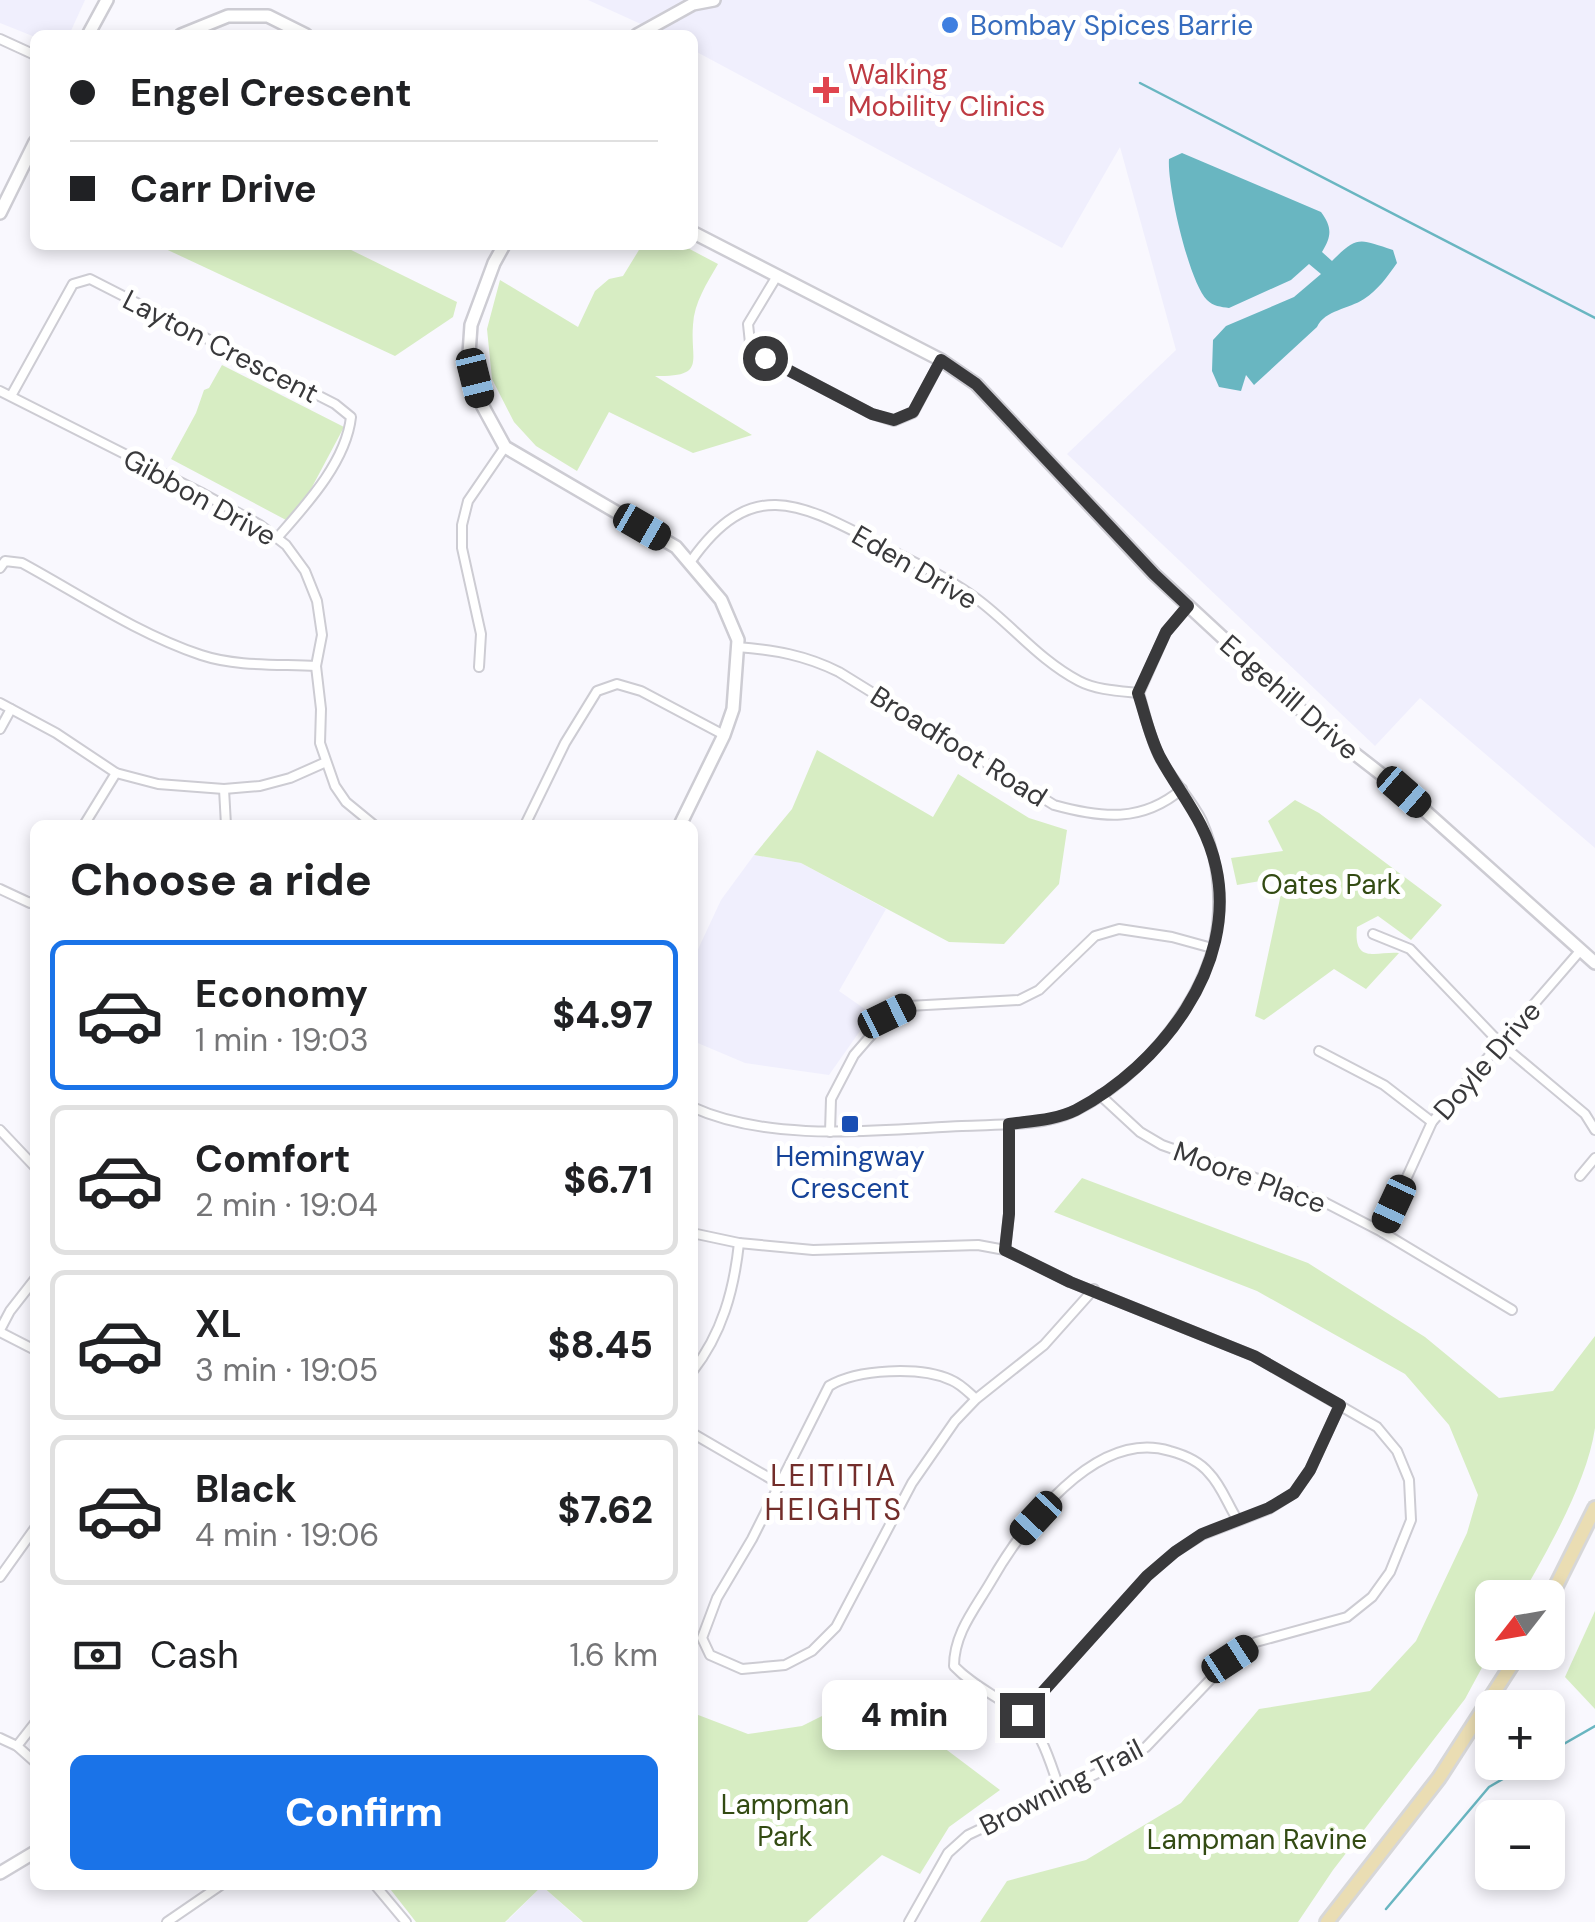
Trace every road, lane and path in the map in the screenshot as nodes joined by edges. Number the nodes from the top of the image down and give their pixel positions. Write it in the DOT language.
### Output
graph roads {
  1 [pos="107,0"];
  2 [pos="714,0"];
  3 [pos="92,30"];
  4 [pos="193,30"];
  5 [pos="296,30"];
  6 [pos="646,30"];
  7 [pos="0,39"];
  8 [pos="30,54"];
  9 [pos="30,152"];
  10 [pos="0,213"];
  11 [pos="698,235"];
  12 [pos="501,250"];
  13 [pos="778,276"];
  14 [pos="941,360"];
  15 [pos="0,391"];
  16 [pos="11,396"];
  17 [pos="505,447"];
  18 [pos="277,538"];
  19 [pos="690,561"];
  20 [pos="0,568"];
  21 [pos="1188,606"];
  22 [pos="737,647"];
  23 [pos="316,666"];
  24 [pos="479,666"];
  25 [pos="1138,693"];
  26 [pos="0,703"];
  27 [pos="12,709"];
  28 [pos="0,729"];
  29 [pos="724,735"];
  30 [pos="326,762"];
  31 [pos="116,773"];
  32 [pos="224,789"];
  33 [pos="1182,789"];
  34 [pos="87,820"];
  35 [pos="226,820"];
  36 [pos="368,820"];
  37 [pos="528,820"];
  38 [pos="682,820"];
  39 [pos="0,889"];
  40 [pos="30,903"];
  41 [pos="1373,934"];
  42 [pos="1212,948"];
  43 [pos="1580,951"];
  44 [pos="1595,963"];
  45 [pos="1500,1042"];
  46 [pos="1320,1051"];
  47 [pos="1100,1095"];
  48 [pos="698,1109"];
  49 [pos="1432,1122"];
  50 [pos="1009,1124"];
  51 [pos="0,1130"];
  52 [pos="1595,1130"];
  53 [pos="830,1132"];
  54 [pos="1595,1158"];
  55 [pos="30,1163"];
  56 [pos="1580,1176"];
  57 [pos="1382,1232"];
  58 [pos="698,1234"];
  59 [pos="739,1243"];
  60 [pos="1005,1250"];
  61 [pos="30,1285"];
  62 [pos="1094,1289"];
  63 [pos="1512,1310"];
  64 [pos="0,1331"];
  65 [pos="30,1347"];
  66 [pos="698,1365"];
  67 [pos="976,1399"];
  68 [pos="1340,1405"];
  69 [pos="698,1436"];
  70 [pos="778,1483"];
  71 [pos="1595,1508"];
  72 [pos="1237,1520"];
  73 [pos="30,1535"];
  74 [pos="0,1578"];
  75 [pos="1559,1580"];
  76 [pos="1508,1670"];
  77 [pos="1022,1715"];
  78 [pos="30,1729"];
  79 [pos="0,1738"];
  80 [pos="17,1746"];
  81 [pos="30,1758"];
  82 [pos="1060,1790"];
  83 [pos="30,1855"];
  84 [pos="0,1874"];
  85 [pos="214,1890"];
  86 [pos="378,1890"];
  87 [pos="167,1922"];
  88 [pos="406,1922"];
  89 [pos="908,1922"];
  90 [pos="1326,1922"];
  1 -- 3 [label="street"];
  2 -- 6 [label="street"];
  4 -- 5 [label="street"];
  7 -- 8 [label="street"];
  9 -- 10 [label="street"];
  11 -- 13 [label="street, Edgehill Drive"];
  12 -- 17 [label="street"];
  13 -- 14 [label="street, Edgehill Drive"];
  13 -- 14 [label="street"];
  14 -- 21 [label="street, Edgehill Drive"];
  15 -- 16 [label="street, Gibbon Drive"];
  16 -- 18 [label="street, Gibbon Drive"];
  16 -- 18 [label="street, Layton Crescent"];
  17 -- 19 [label="street"];
  17 -- 24 [label="street"];
  18 -- 23 [label="street, Gibbon Drive"];
  19 -- 22 [label="street"];
  19 -- 25 [label="street, Eden Drive"];
  20 -- 23 [label="street"];
  21 -- 25 [label="street"];
  21 -- 43 [label="street, Edgehill Drive"];
  22 -- 29 [label="street"];
  22 -- 33 [label="street, Broadfoot Road"];
  23 -- 30 [label="street, Gibbon Drive"];
  25 -- 33 [label="street"];
  26 -- 27 [label="street"];
  27 -- 28 [label="street"];
  27 -- 31 [label="street"];
  29 -- 37 [label="street"];
  29 -- 38 [label="street"];
  30 -- 32 [label="street"];
  30 -- 36 [label="street, Gibbon Drive"];
  31 -- 32 [label="street"];
  31 -- 34 [label="street"];
  32 -- 35 [label="street"];
  33 -- 42 [label="street"];
  39 -- 40 [label="street"];
  41 -- 45 [label="street"];
  42 -- 47 [label="street"];
  42 -- 53 [label="street"];
  43 -- 44 [label="street, Edgehill Drive"];
  43 -- 45 [label="street, Doyle Drive"];
  45 -- 49 [label="street, Doyle Drive"];
  45 -- 52 [label="street"];
  46 -- 49 [label="street"];
  47 -- 50 [label="street"];
  47 -- 57 [label="street, Moore Place"];
  48 -- 53 [label="street"];
  49 -- 57 [label="street, Doyle Drive"];
  50 -- 53 [label="street"];
  50 -- 60 [label="street"];
  51 -- 55 [label="street"];
  54 -- 56 [label="street"];
  57 -- 63 [label="street, Moore Place"];
  58 -- 59 [label="street, Browning Trail"];
  59 -- 60 [label="street, Browning Trail"];
  59 -- 66 [label="street"];
  60 -- 62 [label="street, Browning Trail"];
  61 -- 64 [label="street"];
  62 -- 67 [label="street"];
  62 -- 68 [label="street, Browning Trail"];
  64 -- 65 [label="street"];
  67 -- 70 [label="street"];
  67 -- 70 [label="street"];
  68 -- 72 [label="street"];
  68 -- 82 [label="street, Browning Trail"];
  69 -- 70 [label="street"];
  71 -- 75 [label="main road"];
  72 -- 77 [label="street"];
  72 -- 77 [label="street"];
  73 -- 74 [label="street"];
  76 -- 90 [label="main road"];
  77 -- 82 [label="street"];
  78 -- 80 [label="street"];
  79 -- 80 [label="street"];
  80 -- 81 [label="street"];
  82 -- 89 [label="street, Browning Trail"];
  83 -- 84 [label="street"];
  85 -- 87 [label="street"];
  86 -- 88 [label="street"];
}
